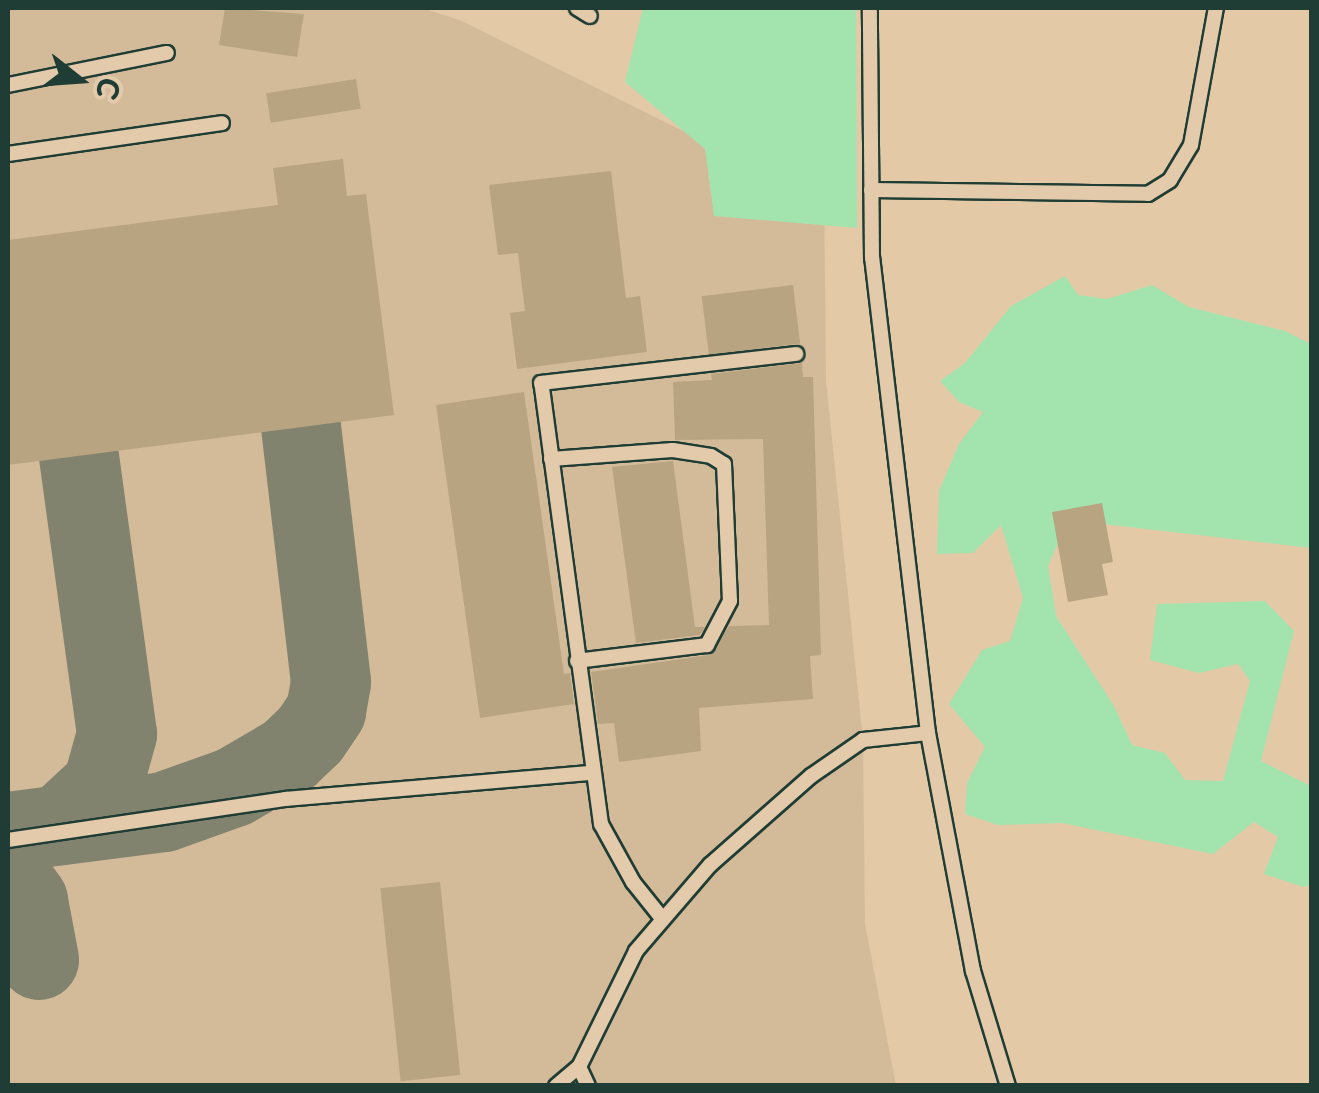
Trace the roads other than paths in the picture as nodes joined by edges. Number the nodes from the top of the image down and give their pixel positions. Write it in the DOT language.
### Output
graph roads {
  1 [pos="870,8"];
  2 [pos="1216,8"];
  3 [pos="167,53"];
  4 [pos="8,85"];
  5 [pos="222,123"];
  6 [pos="8,154"];
  7 [pos="871,190"];
  8 [pos="796,354"];
  9 [pos="552,459"];
  10 [pos="577,662"];
  11 [pos="928,733"];
  12 [pos="592,773"];
  13 [pos="8,840"];
  14 [pos="661,917"];
  15 [pos="579,1067"];
  16 [pos="556,1086"];
  17 [pos="588,1086"];
  18 [pos="1008,1086"];
  1 -- 7 [label="lane"];
  2 -- 7 [label="lane"];
  3 -- 4 [label="lane"];
  5 -- 6 [label="lane"];
  7 -- 11 [label="lane"];
  8 -- 9 [label="lane"];
  9 -- 10 [label="lane"];
  9 -- 10 [label="lane"];
  10 -- 12 [label="lane"];
  11 -- 14 [label="lane"];
  11 -- 18 [label="lane"];
  12 -- 13 [label="lane"];
  12 -- 14 [label="lane"];
  14 -- 15 [label="lane"];
  15 -- 16 [label="lane"];
  15 -- 17 [label="lane"];
}
